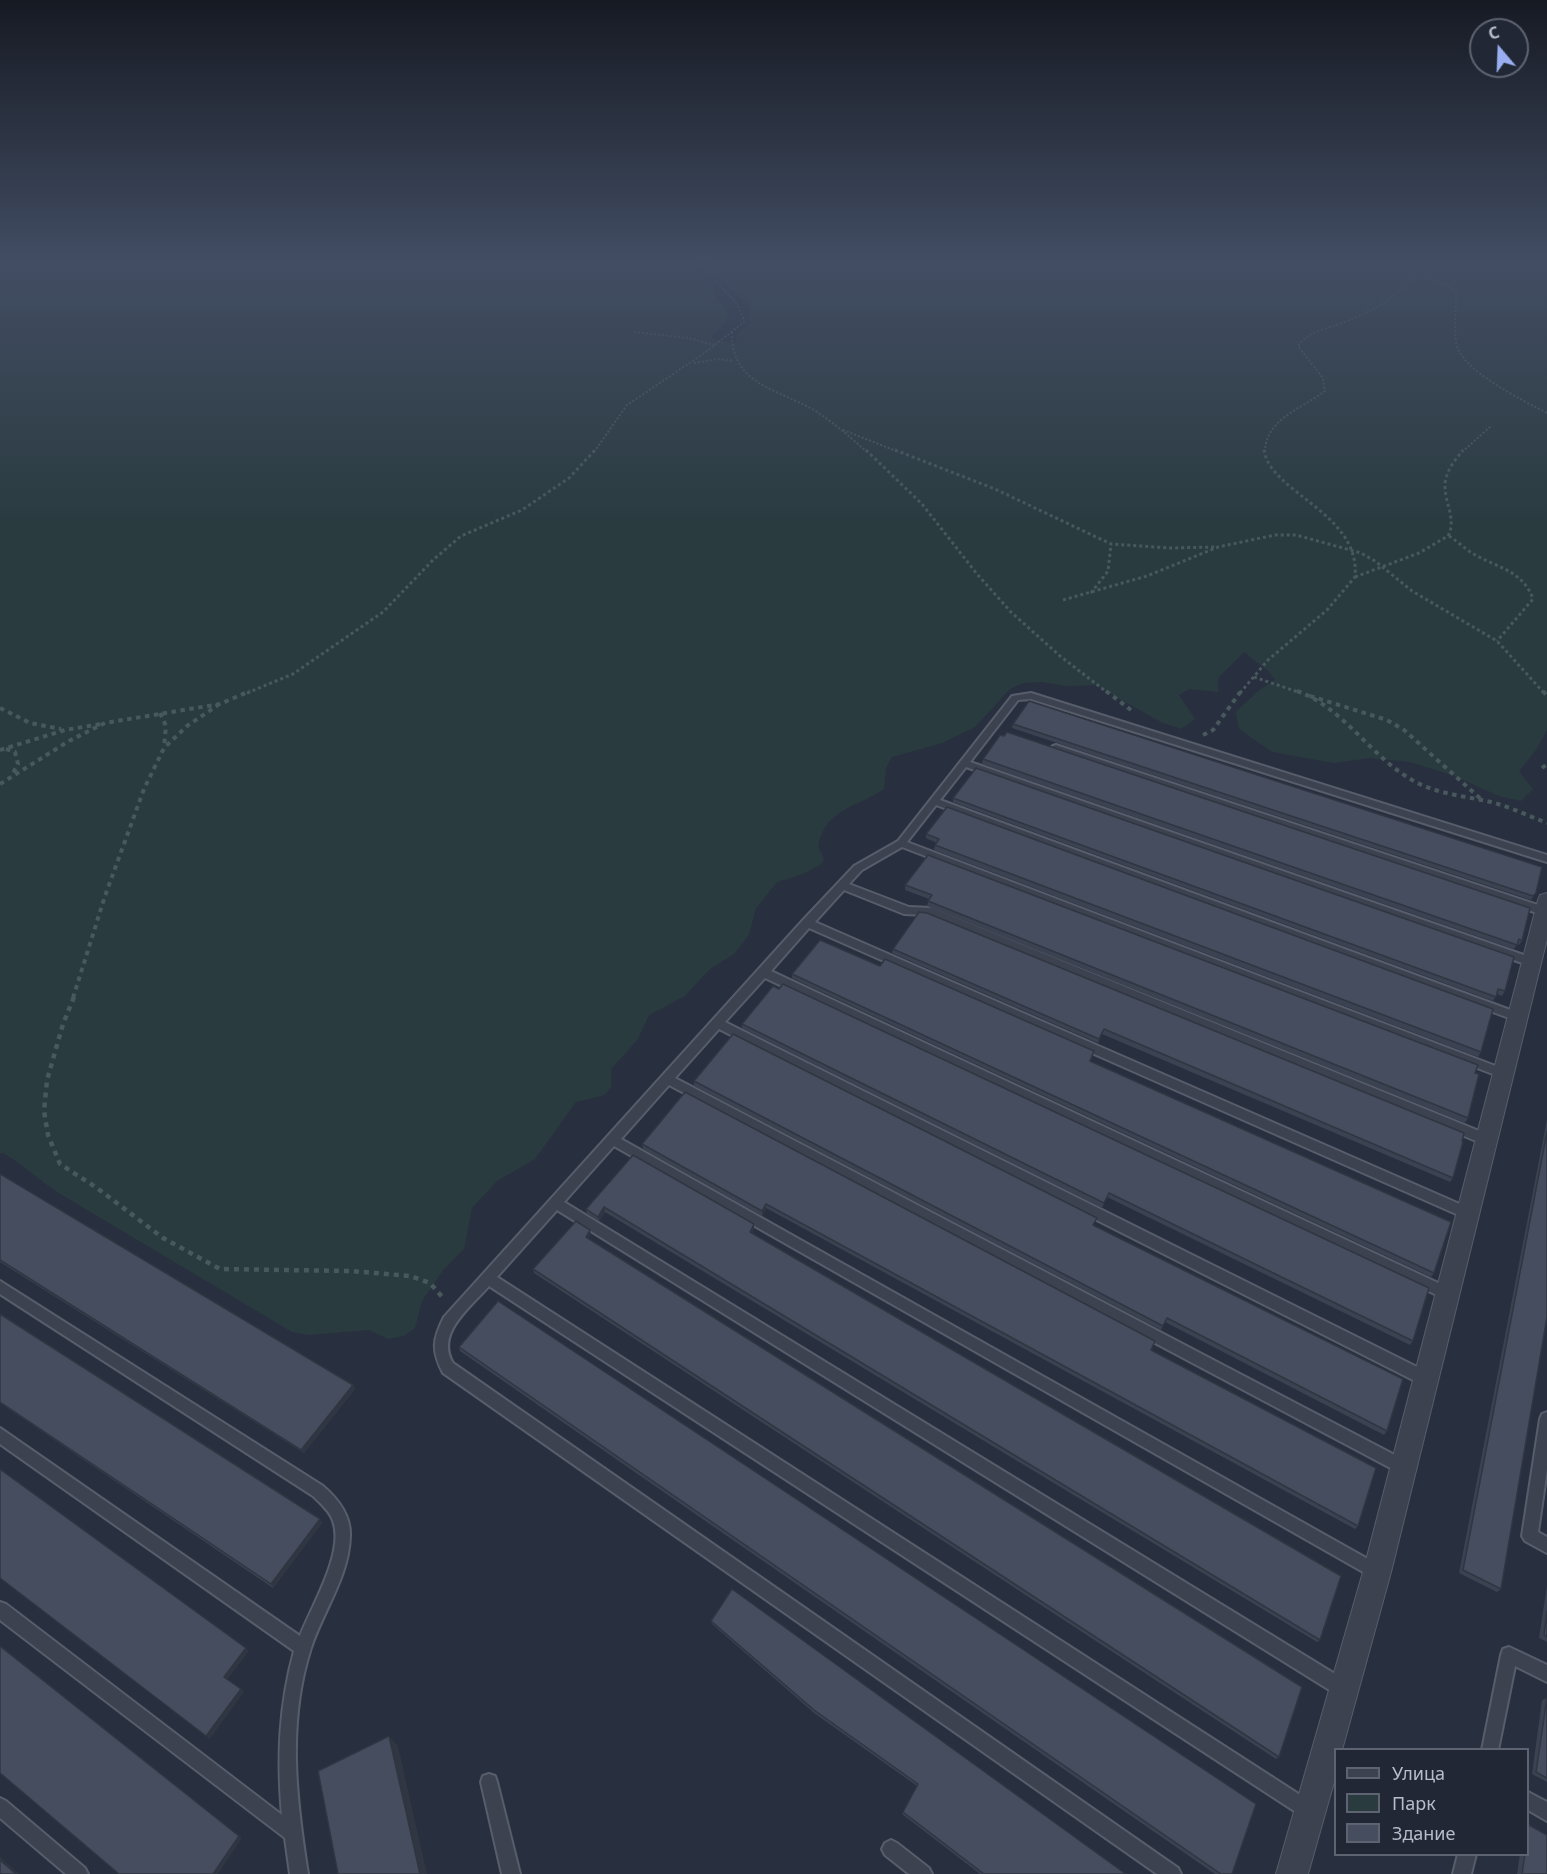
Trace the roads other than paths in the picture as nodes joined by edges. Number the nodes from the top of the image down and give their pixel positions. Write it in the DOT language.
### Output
graph roads {
  1 [pos="993,727"];
  2 [pos="1004,731"];
  3 [pos="1049,746"];
  4 [pos="964,763"];
  5 [pos="934,801"];
  6 [pos="901,843"];
  7 [pos="1547,859"];
  8 [pos="842,885"];
  9 [pos="1546,905"];
  10 [pos="807,923"];
  11 [pos="1531,962"];
  12 [pos="763,972"];
  13 [pos="1517,1017"];
  14 [pos="717,1023"];
  15 [pos="1502,1073"];
  16 [pos="667,1079"];
  17 [pos="1485,1139"];
  18 [pos="612,1140"];
  19 [pos="556,1203"];
  20 [pos="1467,1213"];
  21 [pos="488,1278"];
  22 [pos="0,1287"];
  23 [pos="1446,1293"];
  24 [pos="1424,1378"];
  25 [pos="1547,1419"];
  26 [pos="0,1436"];
  27 [pos="1403,1467"];
  28 [pos="1547,1545"];
  29 [pos="1377,1572"];
  30 [pos="0,1610"];
  31 [pos="303,1648"];
  32 [pos="1547,1674"];
  33 [pos="1345,1690"];
  34 [pos="1490,1748"];
  35 [pos="489,1782"];
  36 [pos="1529,1802"];
  37 [pos="0,1807"];
  38 [pos="1309,1811"];
  39 [pos="1547,1812"];
  40 [pos="292,1833"];
  41 [pos="891,1849"];
  42 [pos="1466,1856"];
  43 [pos="79,1874"];
  44 [pos="299,1874"];
  45 [pos="511,1874"];
  46 [pos="923,1874"];
  47 [pos="1172,1874"];
  48 [pos="1292,1874"];
  49 [pos="1462,1874"];
  1 -- 2 [label="lane"];
  1 -- 4 [label="lane"];
  1 -- 7 [label="lane"];
  3 -- 9 [label="lane"];
  4 -- 5 [label="lane"];
  4 -- 11 [label="lane"];
  5 -- 6 [label="lane"];
  5 -- 13 [label="lane"];
  6 -- 8 [label="lane"];
  6 -- 15 [label="lane"];
  8 -- 10 [label="lane"];
  8 -- 17 [label="lane"];
  9 -- 11 [label="street"];
  10 -- 12 [label="lane"];
  10 -- 20 [label="lane"];
  11 -- 13 [label="street"];
  12 -- 14 [label="lane"];
  12 -- 23 [label="lane"];
  13 -- 15 [label="street"];
  14 -- 16 [label="lane"];
  14 -- 24 [label="lane"];
  15 -- 17 [label="street"];
  16 -- 18 [label="lane"];
  16 -- 27 [label="lane"];
  17 -- 20 [label="street"];
  18 -- 19 [label="lane"];
  18 -- 29 [label="lane"];
  19 -- 21 [label="lane"];
  19 -- 33 [label="lane"];
  20 -- 23 [label="street"];
  21 -- 38 [label="lane"];
  21 -- 47 [label="lane"];
  22 -- 31 [label="lane"];
  23 -- 24 [label="street"];
  24 -- 27 [label="street"];
  25 -- 28 [label="lane"];
  26 -- 31 [label="lane"];
  27 -- 29 [label="street"];
  29 -- 33 [label="street"];
  30 -- 40 [label="lane"];
  31 -- 40 [label="lane"];
  32 -- 34 [label="lane"];
  33 -- 38 [label="street"];
  35 -- 45 [label="lane"];
  36 -- 39 [label="lane"];
  37 -- 43 [label="lane"];
  38 -- 48 [label="street"];
  40 -- 44 [label="lane"];
  41 -- 46 [label="lane"];
  42 -- 49 [label="lane"];
}
